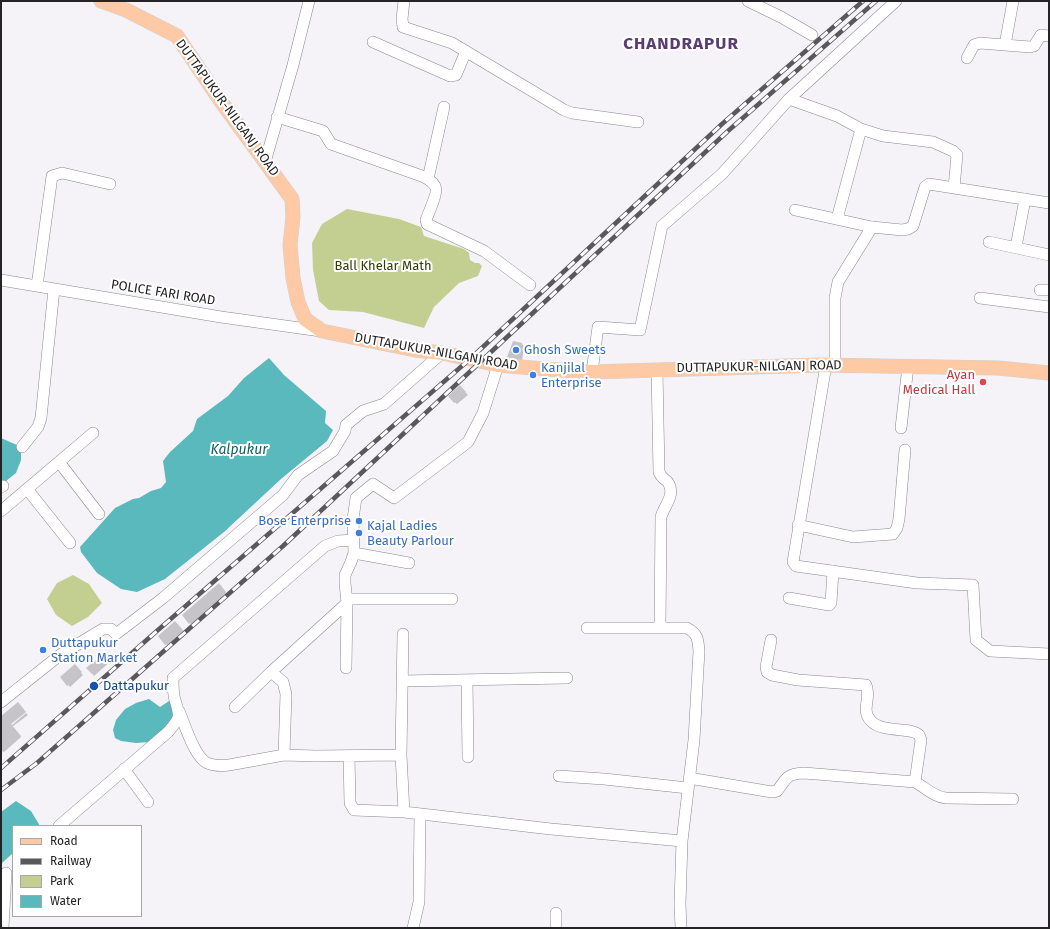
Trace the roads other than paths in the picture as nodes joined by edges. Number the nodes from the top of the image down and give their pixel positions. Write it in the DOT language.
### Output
graph roads {
  1 [pos="101,1"];
  2 [pos="309,1"];
  3 [pos="404,1"];
  4 [pos="748,1"];
  5 [pos="896,1"];
  6 [pos="1013,1"];
  7 [pos="812,35"];
  8 [pos="1049,36"];
  9 [pos="373,42"];
  10 [pos="1005,45"];
  11 [pos="466,51"];
  12 [pos="967,58"];
  13 [pos="789,99"];
  14 [pos="444,107"];
  15 [pos="277,117"];
  16 [pos="638,122"];
  17 [pos="861,129"];
  18 [pos="265,162"];
  19 [pos="428,179"];
  20 [pos="110,184"];
  21 [pos="954,188"];
  22 [pos="1025,199"];
  23 [pos="1049,203"];
  24 [pos="795,210"];
  25 [pos="837,219"];
  26 [pos="872,227"];
  27 [pos="989,242"];
  28 [pos="1016,247"];
  29 [pos="1049,254"];
  30 [pos="1,280"];
  31 [pos="530,285"];
  32 [pos="37,286"];
  33 [pos="54,289"];
  34 [pos="980,298"];
  35 [pos="1049,306"];
  36 [pos="322,331"];
  37 [pos="442,353"];
  38 [pos="498,365"];
  39 [pos="831,365"];
  40 [pos="908,366"];
  41 [pos="657,370"];
  42 [pos="592,372"];
  43 [pos="1049,373"];
  44 [pos="901,428"];
  45 [pos="93,433"];
  46 [pos="22,447"];
  47 [pos="905,450"];
  48 [pos="59,462"];
  49 [pos="27,489"];
  50 [pos="1,511"];
  51 [pos="99,514"];
  52 [pos="798,526"];
  53 [pos="354,540"];
  54 [pos="70,543"];
  55 [pos="354,553"];
  56 [pos="409,563"];
  57 [pos="833,571"];
  58 [pos="789,598"];
  59 [pos="452,599"];
  60 [pos="347,601"];
  61 [pos="587,628"];
  62 [pos="660,628"];
  63 [pos="403,634"];
  64 [pos="771,640"];
  65 [pos="1049,654"];
  66 [pos="346,668"];
  67 [pos="271,672"];
  68 [pos="567,678"];
  69 [pos="467,680"];
  70 [pos="402,681"];
  71 [pos="1,702"];
  72 [pos="235,707"];
  73 [pos="179,711"];
  74 [pos="284,755"];
  75 [pos="401,755"];
  76 [pos="349,756"];
  77 [pos="468,757"];
  78 [pos="124,769"];
  79 [pos="559,776"];
  80 [pos="915,782"];
  81 [pos="689,783"];
  82 [pos="1013,799"];
  83 [pos="148,802"];
  84 [pos="404,812"];
  85 [pos="420,814"];
  86 [pos="60,825"];
  87 [pos="682,840"];
  88 [pos="7,872"];
  89 [pos="556,913"];
  90 [pos="3,928"];
  91 [pos="413,928"];
  92 [pos="556,928"];
  93 [pos="681,928"];
  1 -- 18 [label="main road, DUTTAPUKUR-NILGANJ ROAD"];
  2 -- 15 [label="street"];
  3 -- 11 [label="street"];
  4 -- 7 [label="street"];
  5 -- 13 [label="street"];
  6 -- 10 [label="street"];
  8 -- 10 [label="street"];
  9 -- 11 [label="street"];
  10 -- 12 [label="street"];
  11 -- 16 [label="street"];
  13 -- 17 [label="street"];
  13 -- 42 [label="street"];
  14 -- 19 [label="street"];
  15 -- 18 [label="street"];
  15 -- 19 [label="street"];
  17 -- 21 [label="street"];
  17 -- 25 [label="street"];
  18 -- 36 [label="main road, DUTTAPUKUR-NILGANJ ROAD"];
  19 -- 31 [label="street"];
  20 -- 32 [label="street"];
  21 -- 22 [label="street"];
  21 -- 26 [label="street"];
  22 -- 23 [label="street"];
  22 -- 28 [label="street"];
  24 -- 25 [label="street"];
  25 -- 26 [label="street"];
  26 -- 39 [label="street"];
  27 -- 28 [label="street"];
  28 -- 29 [label="street"];
  30 -- 32 [label="street, POLICE FARI ROAD"];
  32 -- 33 [label="street, POLICE FARI ROAD"];
  33 -- 36 [label="street, POLICE FARI ROAD"];
  33 -- 46 [label="street"];
  34 -- 35 [label="street"];
  36 -- 37 [label="main road, DUTTAPUKUR-NILGANJ ROAD"];
  37 -- 38 [label="main road, DUTTAPUKUR-NILGANJ ROAD"];
  37 -- 71 [label="street"];
  38 -- 42 [label="main road, DUTTAPUKUR-NILGANJ ROAD"];
  38 -- 53 [label="street"];
  39 -- 40 [label="main road, DUTTAPUKUR-NILGANJ ROAD"];
  39 -- 41 [label="main road, DUTTAPUKUR-NILGANJ ROAD"];
  39 -- 52 [label="street"];
  40 -- 43 [label="main road, DUTTAPUKUR-NILGANJ ROAD"];
  40 -- 44 [label="street"];
  41 -- 42 [label="main road, DUTTAPUKUR-NILGANJ ROAD"];
  41 -- 62 [label="street"];
  45 -- 48 [label="street"];
  47 -- 52 [label="street"];
  48 -- 49 [label="street"];
  48 -- 51 [label="street"];
  49 -- 50 [label="street"];
  49 -- 54 [label="street"];
  52 -- 57 [label="street"];
  53 -- 55 [label="street"];
  53 -- 73 [label="street"];
  55 -- 56 [label="street"];
  55 -- 60 [label="street"];
  57 -- 58 [label="street"];
  57 -- 65 [label="street"];
  59 -- 60 [label="street"];
  60 -- 66 [label="street"];
  60 -- 67 [label="street"];
  61 -- 62 [label="street"];
  62 -- 81 [label="street"];
  63 -- 70 [label="street"];
  64 -- 80 [label="street"];
  67 -- 72 [label="street"];
  67 -- 74 [label="street"];
  68 -- 69 [label="street"];
  69 -- 70 [label="street"];
  69 -- 77 [label="street"];
  70 -- 75 [label="street"];
  73 -- 74 [label="street"];
  73 -- 78 [label="street"];
  74 -- 76 [label="street"];
  75 -- 76 [label="street"];
  75 -- 84 [label="street"];
  76 -- 84 [label="street"];
  78 -- 83 [label="street"];
  78 -- 86 [label="street"];
  79 -- 81 [label="street"];
  80 -- 81 [label="street"];
  80 -- 82 [label="street"];
  81 -- 87 [label="street"];
  84 -- 85 [label="street"];
  85 -- 87 [label="street"];
  85 -- 91 [label="street"];
  87 -- 93 [label="street"];
  88 -- 90 [label="street"];
  89 -- 92 [label="street"];
}
